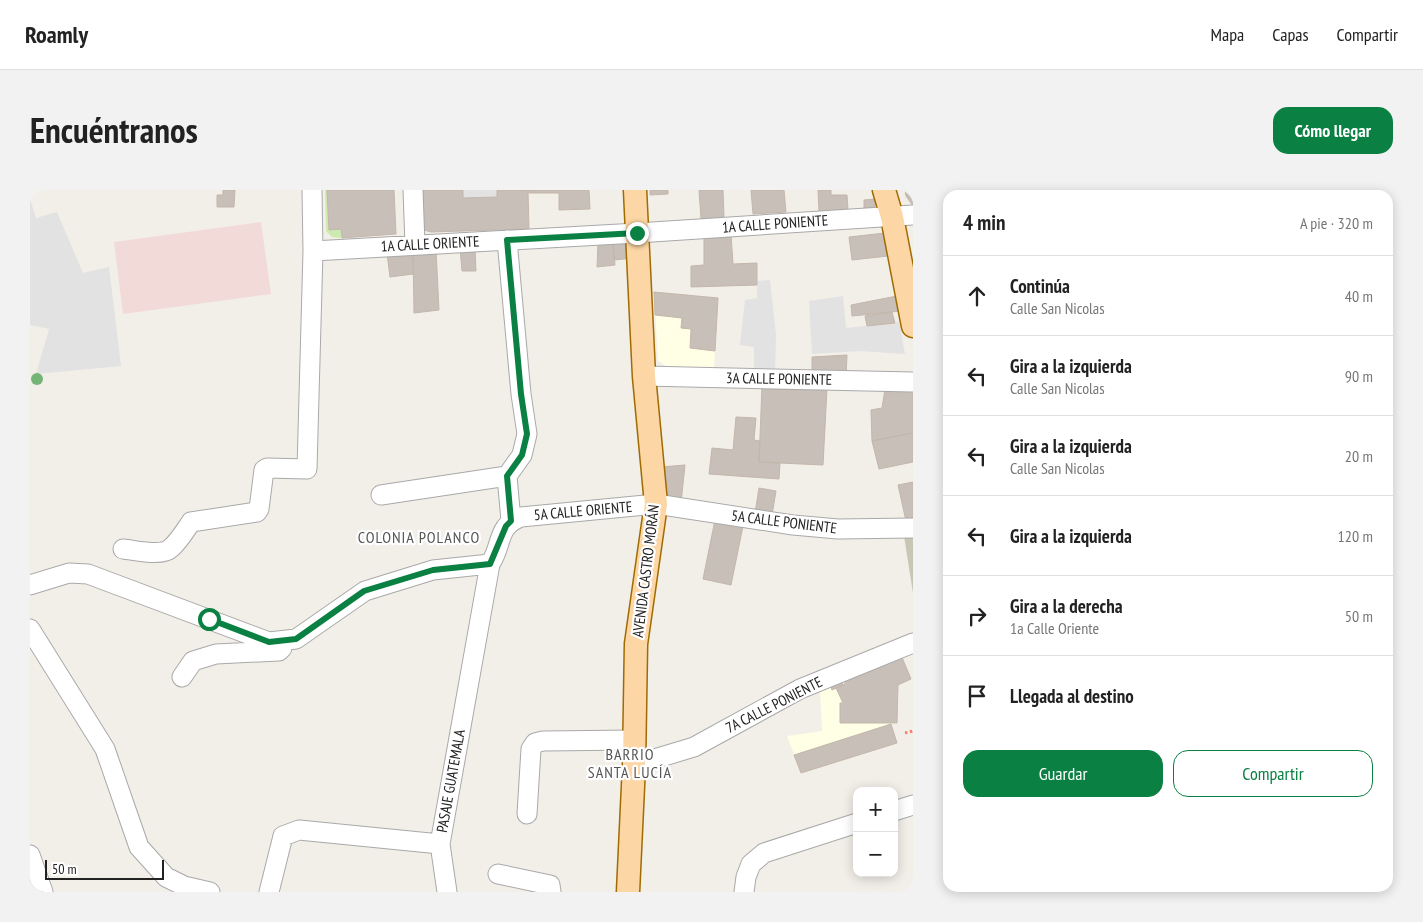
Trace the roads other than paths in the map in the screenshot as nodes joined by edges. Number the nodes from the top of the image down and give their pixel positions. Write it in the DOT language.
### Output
graph roads {
  1 [pos="312,190"];
  2 [pos="413,190"];
  3 [pos="635,190"];
  4 [pos="884,190"];
  5 [pos="902,216"];
  6 [pos="637,233"];
  7 [pos="507,240"];
  8 [pos="414,245"];
  9 [pos="313,251"];
  10 [pos="909,331"];
  11 [pos="644,376"];
  12 [pos="913,382"];
  13 [pos="507,476"];
  14 [pos="381,495"];
  15 [pos="656,504"];
  16 [pos="511,521"];
  17 [pos="913,528"];
  18 [pos="123,549"];
  19 [pos="490,564"];
  20 [pos="30,585"];
  21 [pos="30,629"];
  22 [pos="282,642"];
  23 [pos="913,642"];
  24 [pos="182,677"];
  25 [pos="635,740"];
  26 [pos="634,765"];
  27 [pos="913,805"];
  28 [pos="898,810"];
  29 [pos="527,814"];
  30 [pos="853,824"];
  31 [pos="440,844"];
  32 [pos="30,856"];
  33 [pos="498,874"];
  34 [pos="43,892"];
  35 [pos="210,892"];
  36 [pos="269,892"];
  37 [pos="448,892"];
  38 [pos="551,892"];
  39 [pos="628,892"];
  40 [pos="744,892"];
  1 -- 9 [label="street"];
  2 -- 8 [label="street"];
  3 -- 6 [label="main road, AVENIDA CASTRO MORÁN"];
  4 -- 5 [label="main road"];
  5 -- 6 [label="street, 1A CALLE PONIENTE"];
  5 -- 10 [label="main road"];
  6 -- 7 [label="street, 1A CALLE ORIENTE"];
  6 -- 11 [label="main road, AVENIDA CASTRO MORÁN"];
  7 -- 8 [label="street, 1A CALLE ORIENTE"];
  7 -- 13 [label="street"];
  8 -- 9 [label="street, 1A CALLE ORIENTE"];
  9 -- 18 [label="street"];
  11 -- 12 [label="street, 3A CALLE PONIENTE"];
  11 -- 15 [label="main road, AVENIDA CASTRO MORÁN"];
  13 -- 14 [label="street"];
  13 -- 16 [label="street"];
  15 -- 16 [label="street, 5A CALLE ORIENTE"];
  15 -- 17 [label="street, 5A CALLE PONIENTE"];
  15 -- 25 [label="main road, AVENIDA CASTRO MORÁN"];
  16 -- 19 [label="street, PASAJE GUATEMALA"];
  19 -- 22 [label="street"];
  19 -- 31 [label="street, PASAJE GUATEMALA"];
  20 -- 22 [label="street"];
  21 -- 35 [label="street"];
  22 -- 24 [label="street"];
  23 -- 26 [label="street, 7A CALLE PONIENTE"];
  25 -- 26 [label="main road, AVENIDA CASTRO MORÁN"];
  25 -- 29 [label="street"];
  26 -- 39 [label="main road, AVENIDA CASTRO MORÁN"];
  27 -- 28 [label="street"];
  30 -- 40 [label="street"];
  31 -- 36 [label="street, PASAJE GUATEMALA"];
  31 -- 37 [label="street"];
  32 -- 34 [label="street"];
  33 -- 38 [label="street"];
}
